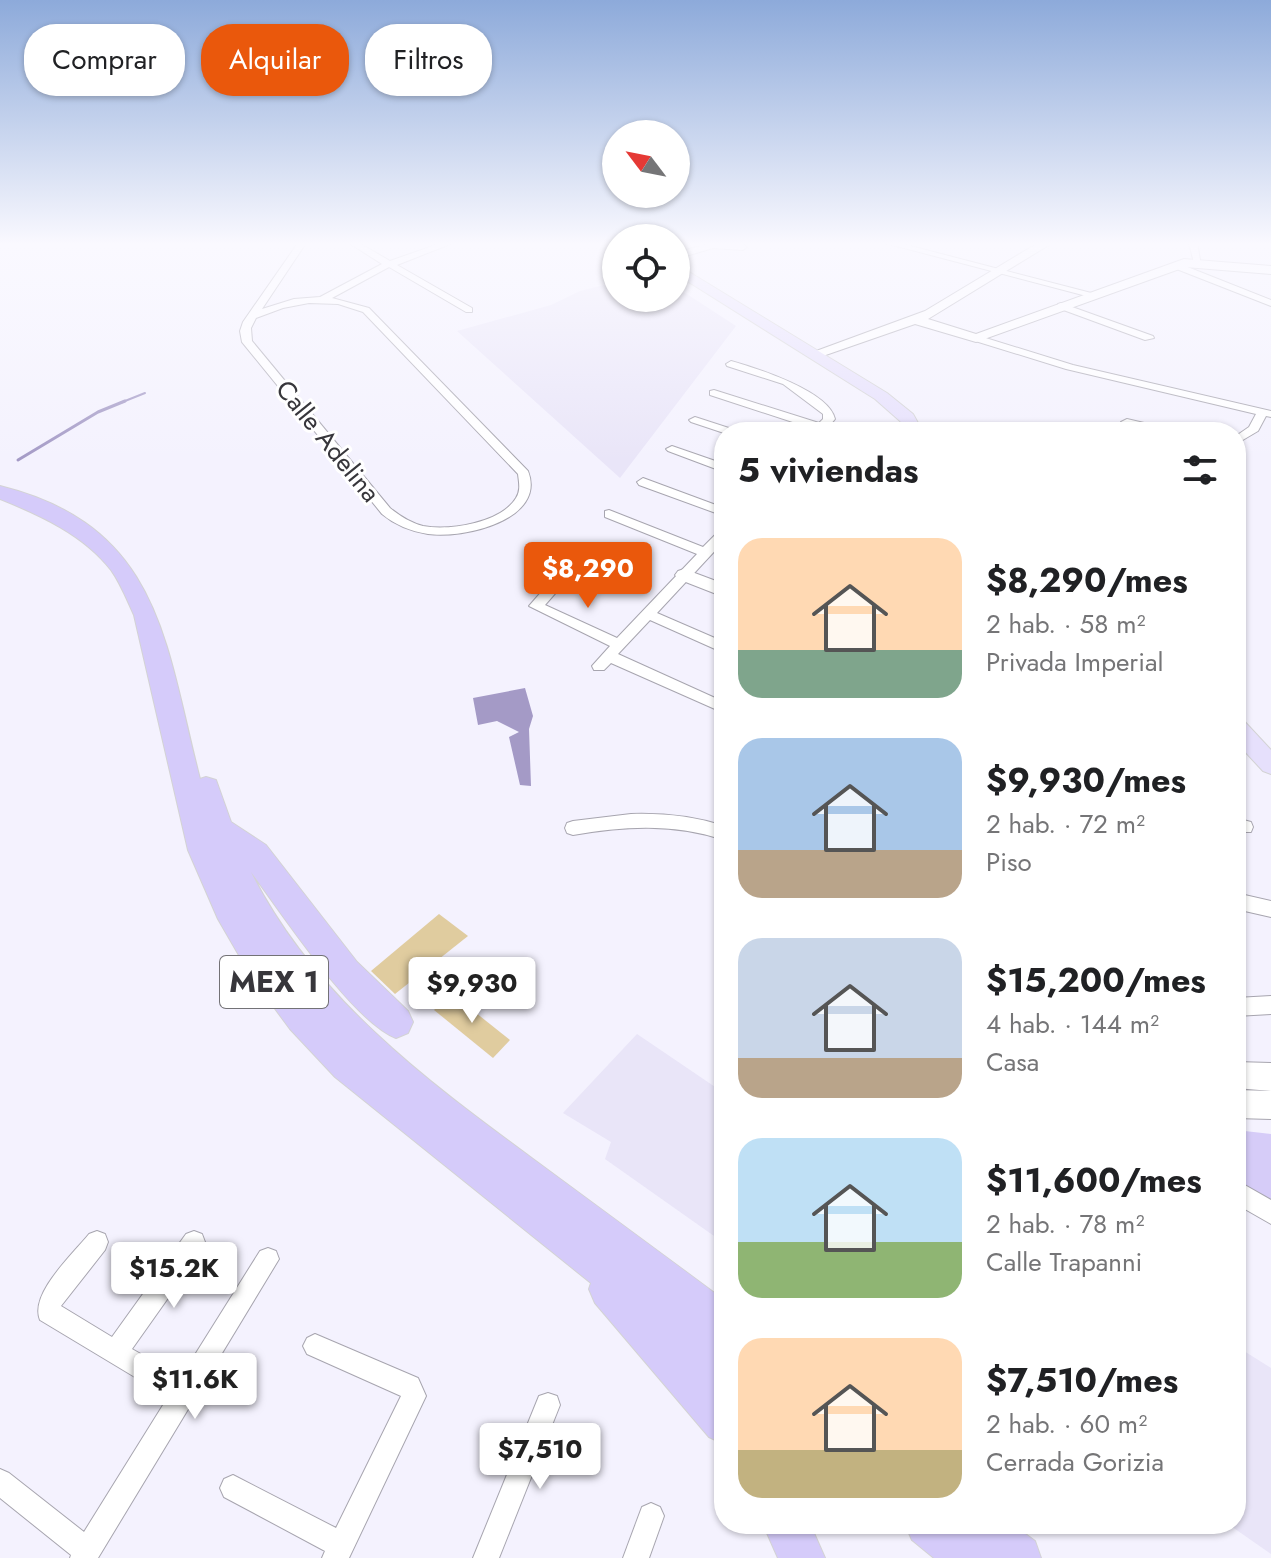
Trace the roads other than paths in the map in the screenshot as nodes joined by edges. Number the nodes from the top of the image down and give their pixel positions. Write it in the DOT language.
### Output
graph roads {
  1 [pos="252,316"];
  2 [pos="373,316"];
  3 [pos="753,316"];
  4 [pos="924,316"];
  5 [pos="1035,316"];
  6 [pos="1088,316"];
  7 [pos="917,320"];
  8 [pos="976,338"];
  9 [pos="1149,338"];
  10 [pos="815,354"];
  11 [pos="731,364"];
  12 [pos="714,393"];
  13 [pos="1266,413"];
  14 [pos="695,420"];
  15 [pos="810,422"];
  16 [pos="825,422"];
  17 [pos="908,422"];
  18 [pos="714,426"];
  19 [pos="1246,434"];
  20 [pos="672,449"];
  21 [pos="714,464"];
  22 [pos="0,478"];
  23 [pos="643,482"];
  24 [pos="0,492"];
  25 [pos="714,508"];
  26 [pos="609,514"];
  27 [pos="714,544"];
  28 [pos="695,564"];
  29 [pos="714,572"];
  30 [pos="620,574"];
  31 [pos="714,582"];
  32 [pos="648,614"];
  33 [pos="714,644"];
  34 [pos="609,655"];
  35 [pos="714,703"];
  36 [pos="1246,738"];
  37 [pos="1271,765"];
  38 [pos="218,828"];
  39 [pos="573,828"];
  40 [pos="714,831"];
  41 [pos="1246,903"];
  42 [pos="1271,909"];
  43 [pos="1271,1005"];
  44 [pos="1246,1006"];
  45 [pos="396,1022"];
  46 [pos="1246,1076"];
  47 [pos="1271,1077"];
  48 [pos="1246,1104"];
  49 [pos="1271,1105"];
  50 [pos="1246,1197"];
  51 [pos="1271,1213"];
  52 [pos="97,1242"];
  53 [pos="194,1242"];
  54 [pos="570,1245"];
  55 [pos="268,1259"];
  56 [pos="714,1318"];
  57 [pos="315,1346"];
  58 [pos="116,1351"];
  59 [pos="714,1353"];
  60 [pos="184,1393"];
  61 [pos="548,1405"];
  62 [pos="714,1411"];
  63 [pos="0,1482"];
  64 [pos="233,1488"];
  65 [pos="651,1516"];
  66 [pos="791,1534"];
  67 [pos="941,1534"];
  68 [pos="988,1534"];
  69 [pos="338,1552"];
  70 [pos="85,1555"];
  71 [pos="486,1558"];
  72 [pos="636,1558"];
  73 [pos="802,1558"];
  74 [pos="971,1558"];
  75 [pos="1018,1558"];
  1 -- 2 [label="street, Calle Adelina"];
  3 -- 10 [label="main road"];
  4 -- 7 [label="street"];
  5 -- 8 [label="street"];
  6 -- 9 [label="street"];
  7 -- 8 [label="street"];
  7 -- 10 [label="street"];
  8 -- 13 [label="street"];
  10 -- 17 [label="main road"];
  11 -- 16 [label="street"];
  12 -- 15 [label="street"];
  13 -- 19 [label="street"];
  14 -- 18 [label="street"];
  20 -- 21 [label="street"];
  22 -- 38 [label="highway, MEX 1"];
  23 -- 25 [label="street"];
  24 -- 54 [label="highway, MEX 1"];
  26 -- 28 [label="street"];
  27 -- 28 [label="street"];
  28 -- 29 [label="street"];
  28 -- 31 [label="street"];
  28 -- 32 [label="street"];
  30 -- 34 [label="street"];
  32 -- 33 [label="street"];
  32 -- 34 [label="street"];
  34 -- 35 [label="street"];
  36 -- 37 [label="main road"];
  38 -- 45 [label="highway"];
  38 -- 56 [label="highway, MEX 1"];
  39 -- 40 [label="street"];
  41 -- 42 [label="street"];
  43 -- 44 [label="street"];
  46 -- 47 [label="street"];
  48 -- 49 [label="street"];
  50 -- 51 [label="street"];
  52 -- 58 [label="street"];
  53 -- 58 [label="street"];
  54 -- 59 [label="highway, MEX 1"];
  54 -- 62 [label="highway"];
  55 -- 60 [label="street"];
  57 -- 69 [label="street"];
  58 -- 60 [label="street"];
  60 -- 70 [label="street"];
  61 -- 71 [label="street"];
  63 -- 70 [label="street"];
  64 -- 69 [label="street"];
  65 -- 72 [label="street"];
  66 -- 73 [label="highway"];
  67 -- 74 [label="highway"];
  68 -- 75 [label="highway"];
}
